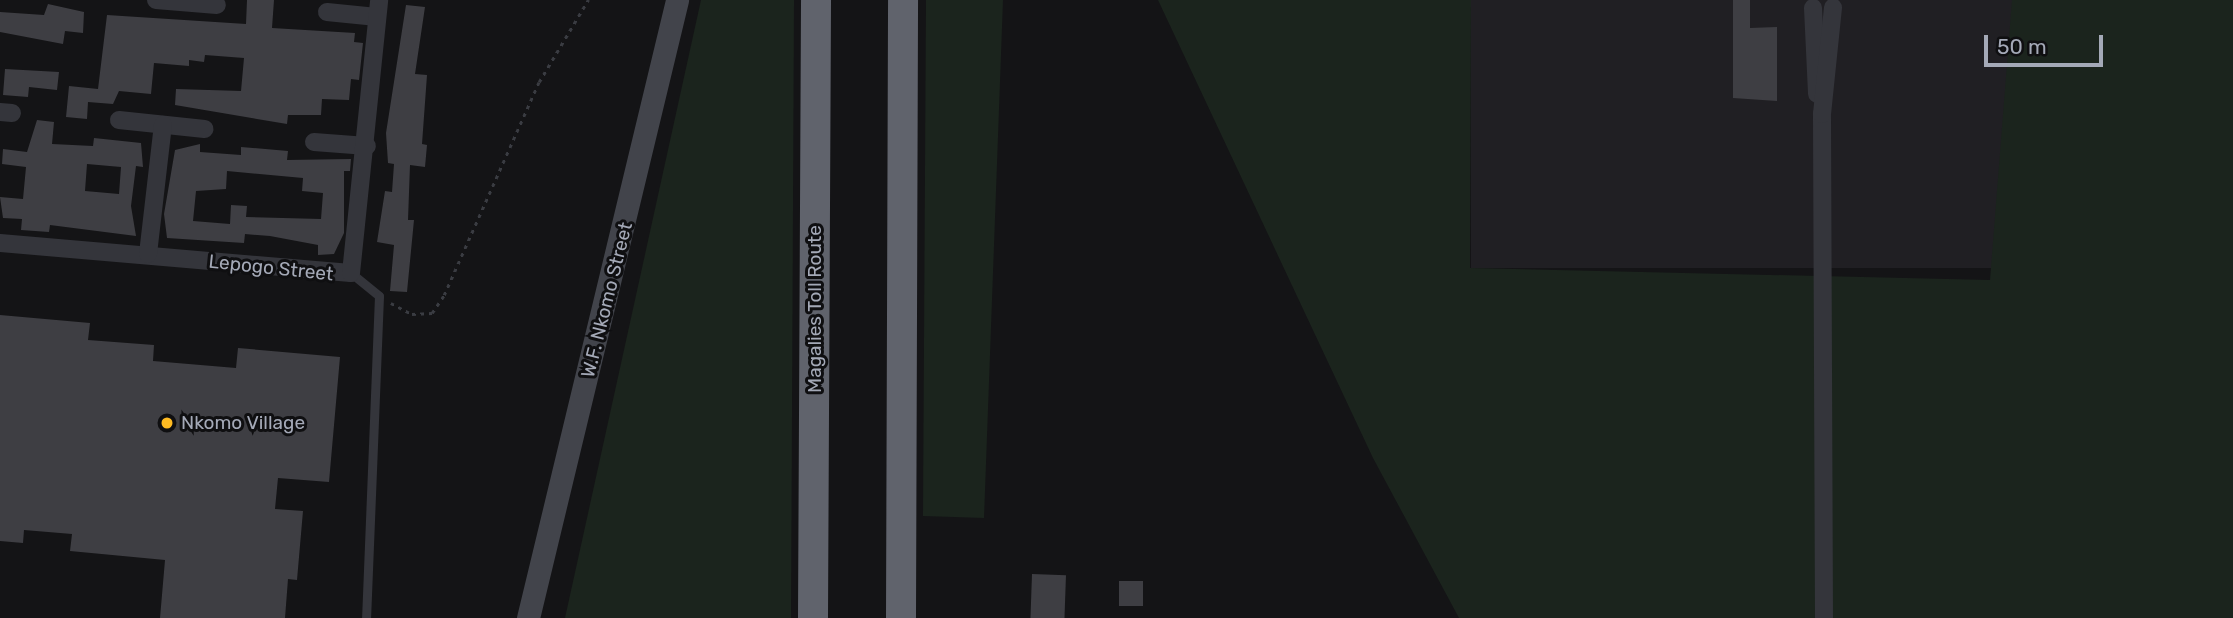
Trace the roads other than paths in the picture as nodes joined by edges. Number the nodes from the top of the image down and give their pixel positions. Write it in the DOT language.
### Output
graph roads {
  1 [pos="167,0"];
  2 [pos="677,0"];
  3 [pos="816,0"];
  4 [pos="903,0"];
  5 [pos="217,5"];
  6 [pos="1813,8"];
  7 [pos="1833,8"];
  8 [pos="378,9"];
  9 [pos="327,12"];
  10 [pos="1822,114"];
  11 [pos="119,120"];
  12 [pos="163,125"];
  13 [pos="205,129"];
  14 [pos="314,142"];
  15 [pos="367,146"];
  16 [pos="0,243"];
  17 [pos="148,254"];
  18 [pos="352,273"];
  19 [pos="532,612"];
  20 [pos="366,618"];
  21 [pos="813,618"];
  22 [pos="901,618"];
  23 [pos="1824,618"];
  1 -- 5 [label="street"];
  2 -- 19 [label="main road, W.F. Nkomo Street"];
  3 -- 21 [label="highway, Magalies Toll Route"];
  4 -- 22 [label="highway"];
  6 -- 10 [label="street"];
  7 -- 10 [label="street"];
  8 -- 9 [label="street"];
  8 -- 15 [label="street, Lepogo Street"];
  10 -- 23 [label="street"];
  11 -- 12 [label="street"];
  12 -- 13 [label="street"];
  12 -- 17 [label="street"];
  14 -- 15 [label="street"];
  15 -- 18 [label="street, Lepogo Street"];
  16 -- 17 [label="street, Lepogo Street"];
  17 -- 18 [label="street, Lepogo Street"];
  18 -- 20 [label="lane"];
}
